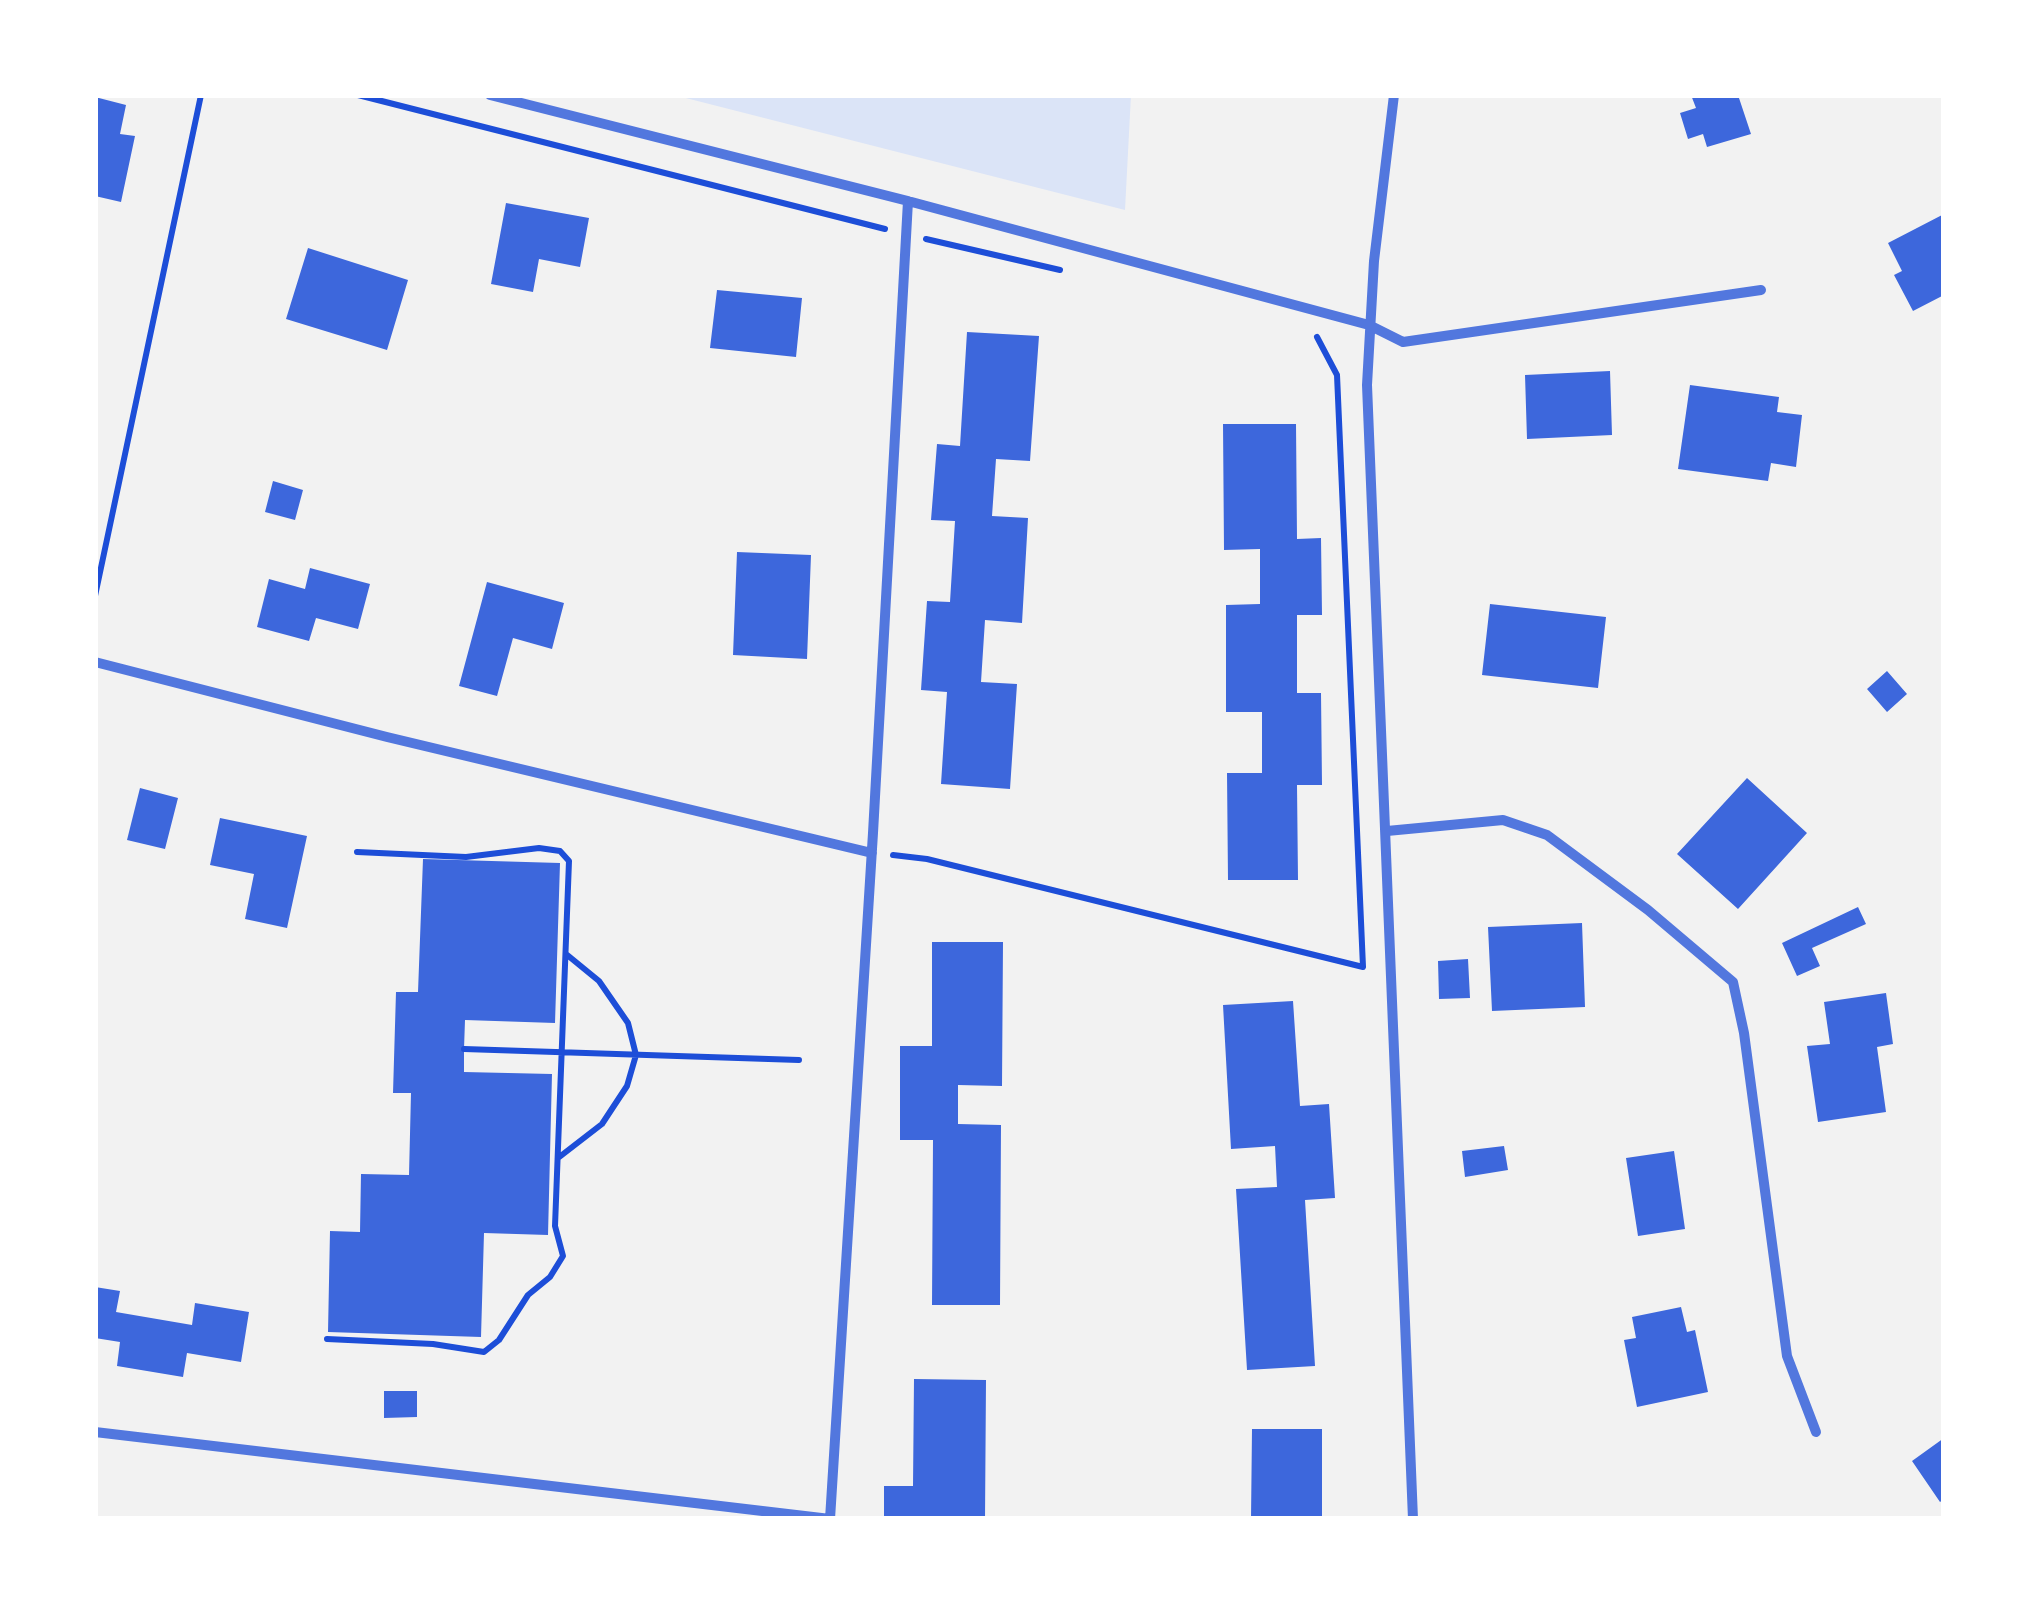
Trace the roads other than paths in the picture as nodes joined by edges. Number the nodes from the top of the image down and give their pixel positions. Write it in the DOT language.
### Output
graph roads {
  1 [pos="490,95"];
  2 [pos="1394,95"];
  3 [pos="908,201"];
  4 [pos="1761,290"];
  5 [pos="1369,325"];
  6 [pos="95,662"];
  7 [pos="1387,831"];
  8 [pos="872,853"];
  9 [pos="95,1432"];
  10 [pos="1816,1432"];
  11 [pos="830,1519"];
  12 [pos="1414,1519"];
  1 -- 3 [label="street"];
  2 -- 5 [label="street"];
  3 -- 5 [label="street"];
  3 -- 8 [label="street"];
  4 -- 5 [label="street"];
  5 -- 7 [label="street"];
  6 -- 8 [label="street"];
  7 -- 10 [label="street"];
  7 -- 12 [label="street"];
  8 -- 11 [label="street"];
  9 -- 11 [label="street"];
}
